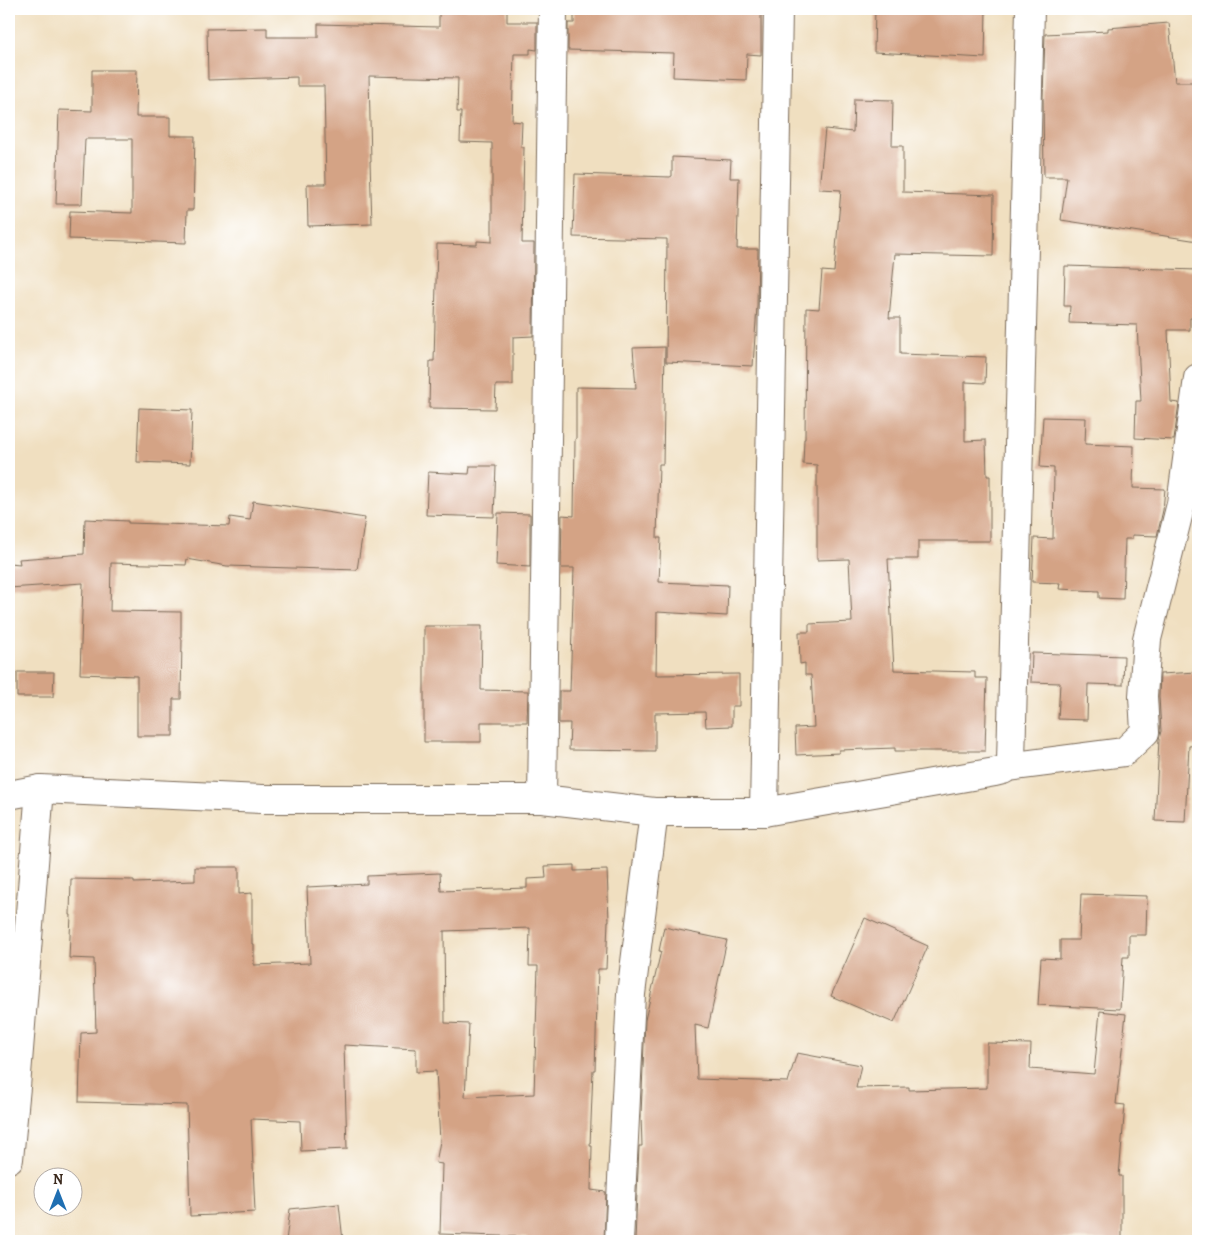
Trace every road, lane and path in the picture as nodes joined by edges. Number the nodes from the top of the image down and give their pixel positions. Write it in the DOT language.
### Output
graph roads {
  1 [pos="552,9"];
  2 [pos="778,9"];
  3 [pos="1030,9"];
  4 [pos="1198,378"];
  5 [pos="1008,767"];
  6 [pos="40,789"];
  7 [pos="9,796"];
  8 [pos="542,799"];
  9 [pos="654,812"];
  10 [pos="764,812"];
  11 [pos="9,1159"];
  12 [pos="618,1241"];
  1 -- 8 [label="street"];
  2 -- 10 [label="street"];
  3 -- 5 [label="street"];
  4 -- 5 [label="street"];
  5 -- 10 [label="street"];
  6 -- 7 [label="street"];
  6 -- 8 [label="street"];
  6 -- 11 [label="street"];
  8 -- 9 [label="street"];
  9 -- 10 [label="street"];
  9 -- 12 [label="street"];
}
